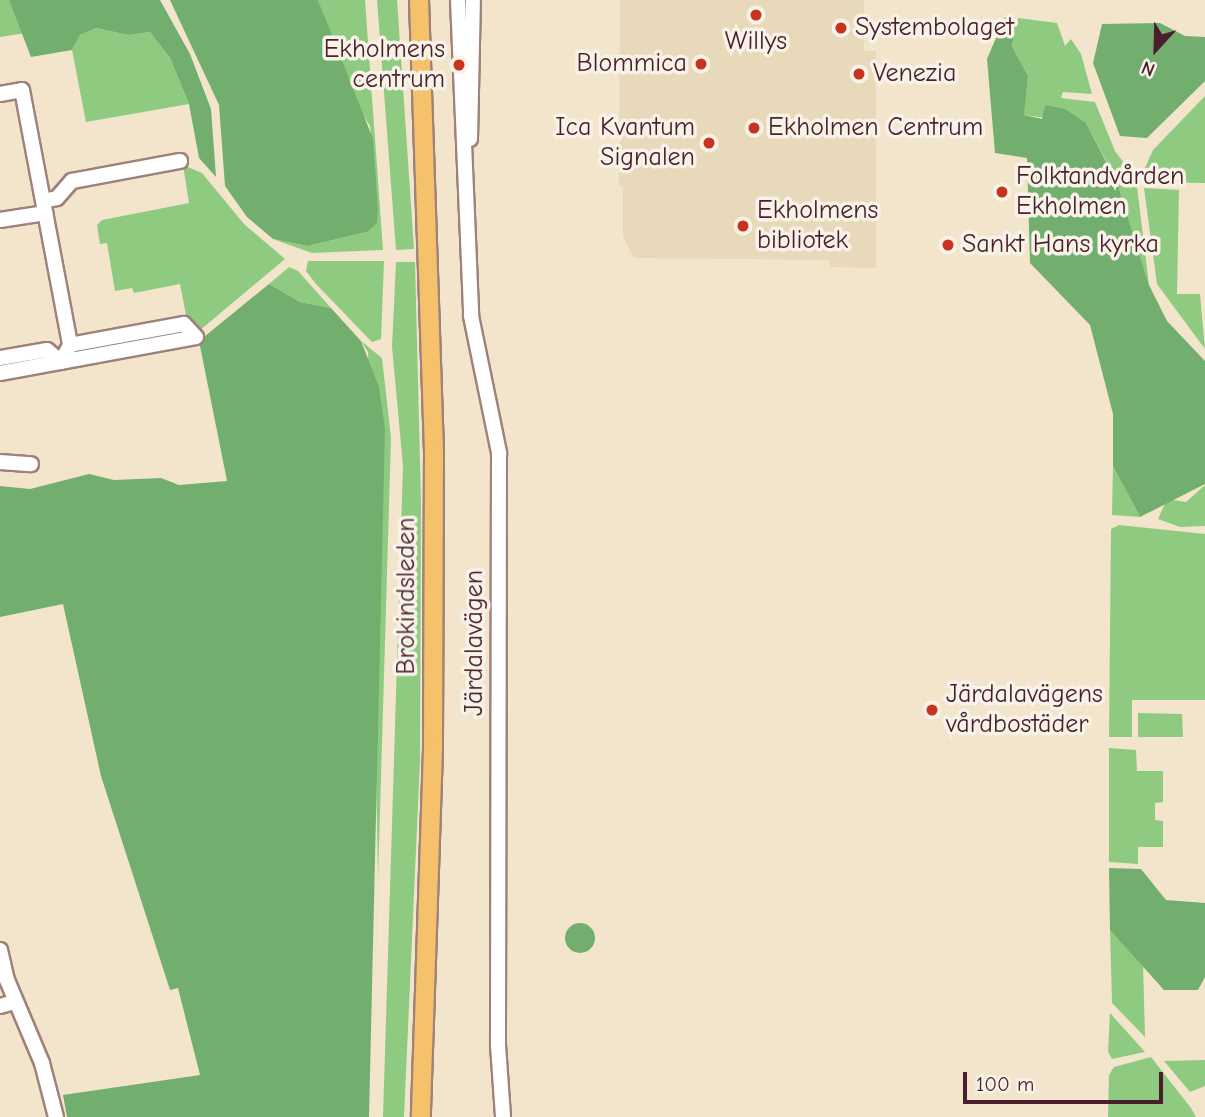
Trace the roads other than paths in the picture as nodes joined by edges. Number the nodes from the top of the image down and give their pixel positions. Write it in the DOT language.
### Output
graph roads {
  1 [pos="408,0"];
  2 [pos="419,0"];
  3 [pos="458,0"];
  4 [pos="473,0"];
  5 [pos="0,94"];
  6 [pos="423,141"];
  7 [pos="180,160"];
  8 [pos="466,172"];
  9 [pos="44,207"];
  10 [pos="0,220"];
  11 [pos="70,345"];
  12 [pos="0,358"];
  13 [pos="61,362"];
  14 [pos="0,373"];
  15 [pos="0,463"];
  16 [pos="31,464"];
  17 [pos="0,950"];
  18 [pos="16,1002"];
  19 [pos="0,1006"];
  20 [pos="423,1050"];
  21 [pos="56,1117"];
  22 [pos="416,1117"];
  23 [pos="421,1117"];
  24 [pos="503,1117"];
  1 -- 6 [label="main road, Brokindsleden"];
  2 -- 6 [label="main road, Brokindsleden"];
  3 -- 8 [label="street, Järdalavägen"];
  4 -- 8 [label="street, Järdalavägen"];
  5 -- 9 [label="street"];
  6 -- 20 [label="main road, Brokindsleden"];
  7 -- 9 [label="street"];
  8 -- 24 [label="street, Järdalavägen"];
  9 -- 10 [label="street"];
  9 -- 11 [label="street"];
  11 -- 13 [label="street"];
  11 -- 13 [label="street"];
  12 -- 13 [label="street"];
  13 -- 14 [label="street"];
  15 -- 16 [label="street"];
  17 -- 18 [label="street"];
  18 -- 19 [label="street"];
  18 -- 21 [label="street"];
  20 -- 22 [label="main road, Brokindsleden"];
  20 -- 23 [label="main road, Brokindsleden"];
}
